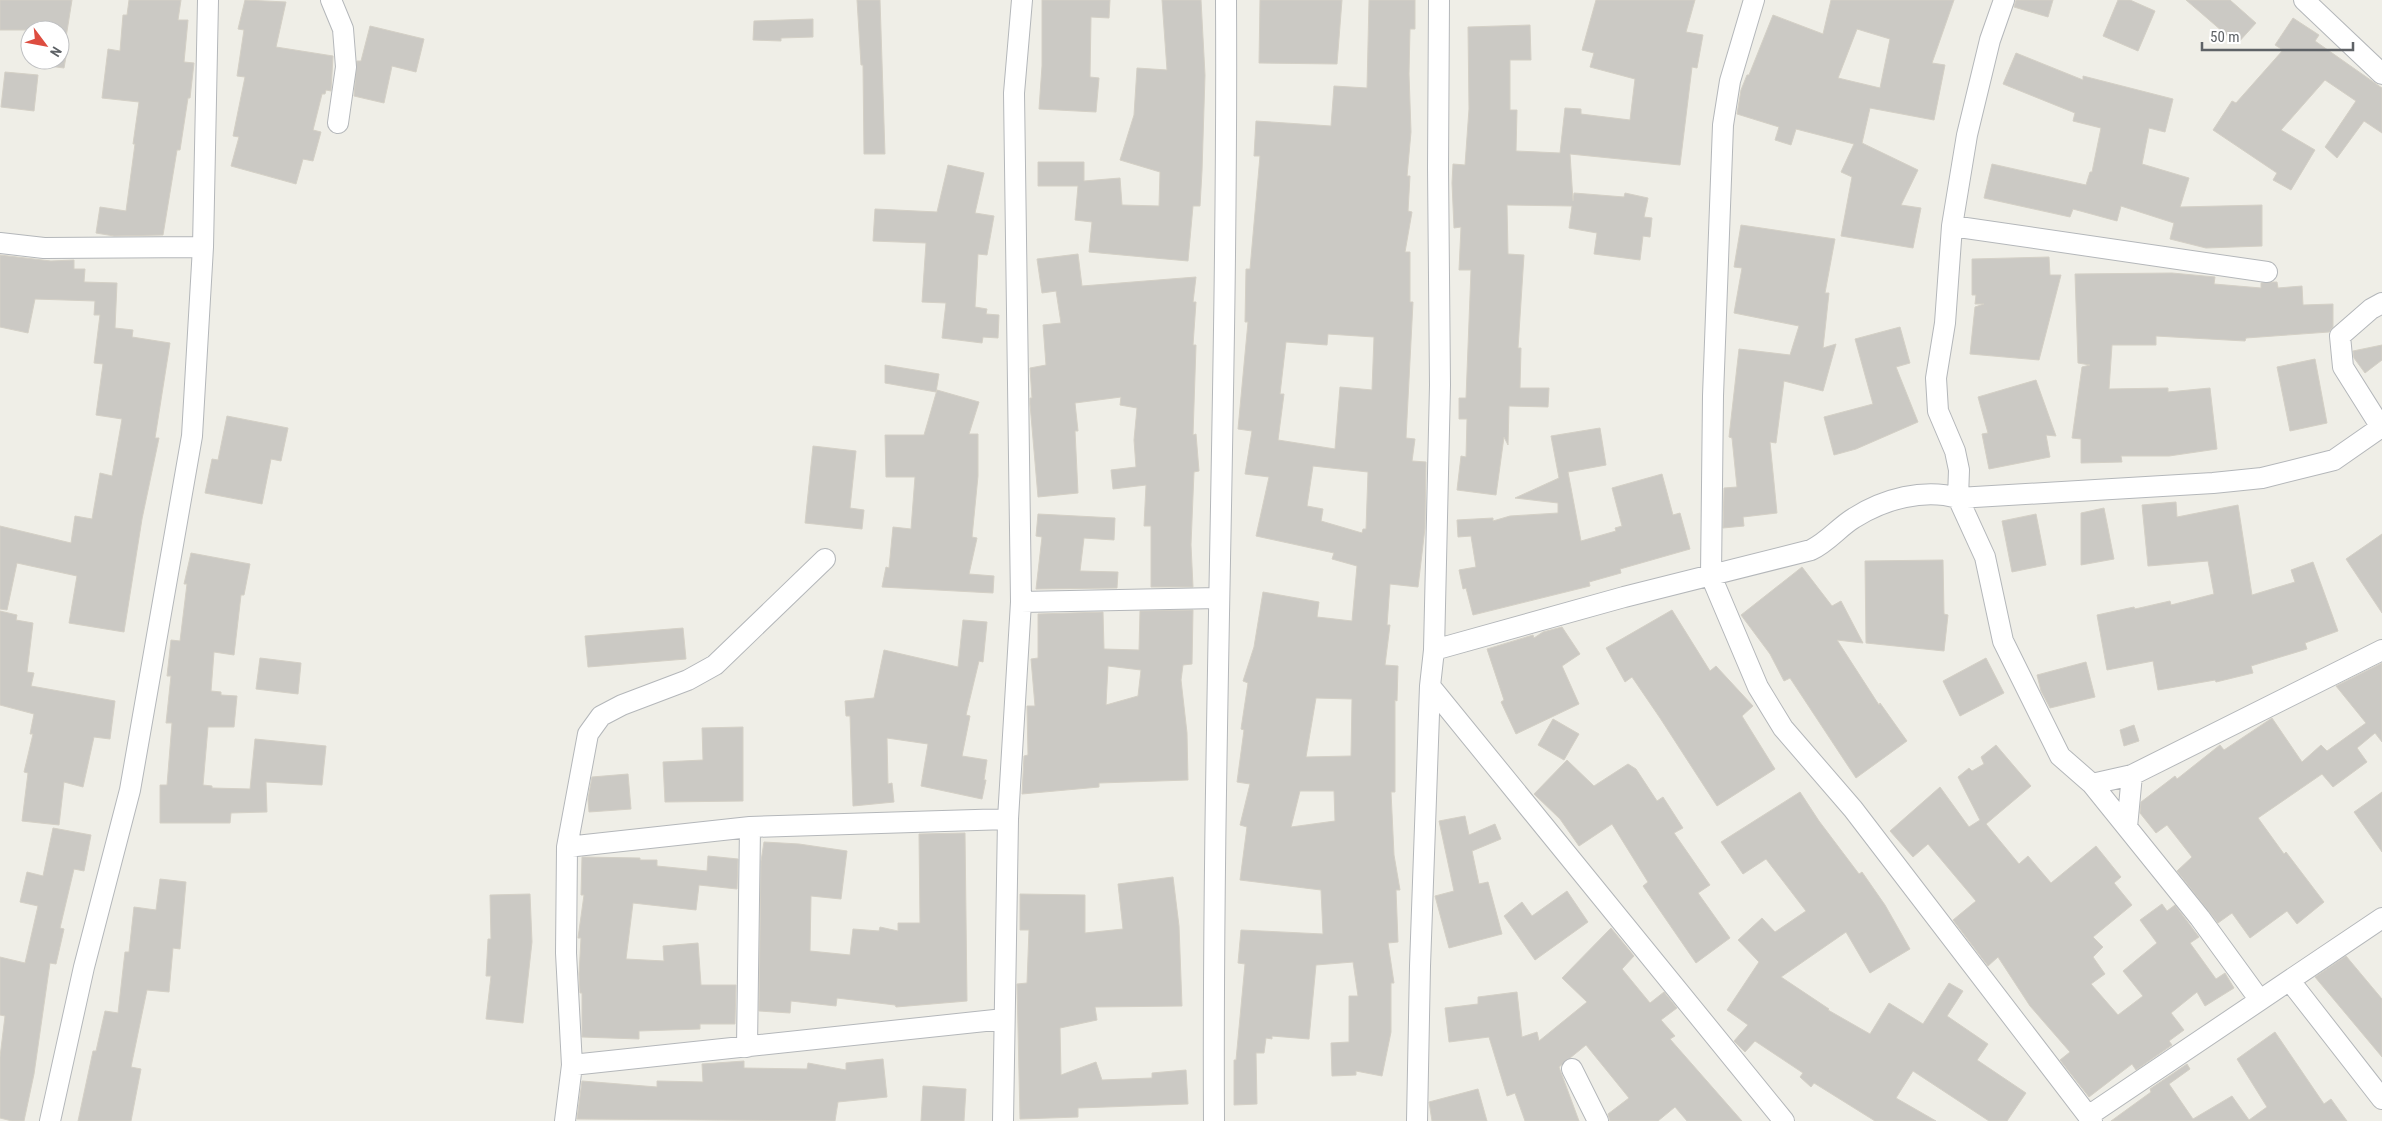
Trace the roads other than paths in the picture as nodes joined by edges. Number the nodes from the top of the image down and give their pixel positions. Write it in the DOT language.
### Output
graph roads {
  1 [pos="208,0"];
  2 [pos="331,0"];
  3 [pos="1022,0"];
  4 [pos="1226,0"];
  5 [pos="1439,0"];
  6 [pos="1754,0"];
  7 [pos="1995,0"];
  8 [pos="2004,0"];
  9 [pos="2304,0"];
  10 [pos="1990,40"];
  11 [pos="2382,74"];
  12 [pos="338,123"];
  13 [pos="1952,226"];
  14 [pos="0,243"];
  15 [pos="203,247"];
  16 [pos="2267,272"];
  17 [pos="2382,303"];
  18 [pos="2381,429"];
  19 [pos="1958,498"];
  20 [pos="825,559"];
  21 [pos="1712,576"];
  22 [pos="1218,598"];
  23 [pos="1021,602"];
  24 [pos="1434,650"];
  25 [pos="2382,650"];
  26 [pos="1430,686"];
  27 [pos="2132,775"];
  28 [pos="2092,784"];
  29 [pos="1008,818"];
  30 [pos="750,826"];
  31 [pos="2127,826"];
  32 [pos="567,847"];
  33 [pos="2382,918"];
  34 [pos="2290,981"];
  35 [pos="2259,999"];
  36 [pos="1004,1019"];
  37 [pos="747,1047"];
  38 [pos="572,1065"];
  39 [pos="1572,1069"];
  40 [pos="2382,1099"];
  41 [pos="2090,1119"];
  42 [pos="50,1121"];
  43 [pos="565,1121"];
  44 [pos="1003,1121"];
  45 [pos="1214,1121"];
  46 [pos="1417,1121"];
  47 [pos="1598,1121"];
  48 [pos="1784,1121"];
  1 -- 15 [label="street"];
  2 -- 12 [label="street"];
  3 -- 23 [label="street"];
  4 -- 22 [label="street"];
  5 -- 24 [label="street"];
  6 -- 21 [label="street"];
  7 -- 10 [label="street"];
  8 -- 10 [label="street"];
  9 -- 11 [label="street"];
  10 -- 13 [label="street"];
  13 -- 16 [label="street"];
  13 -- 19 [label="street"];
  14 -- 15 [label="street"];
  15 -- 42 [label="street"];
  17 -- 18 [label="street"];
  18 -- 19 [label="street"];
  19 -- 21 [label="street"];
  19 -- 28 [label="street"];
  20 -- 32 [label="street"];
  21 -- 24 [label="street"];
  21 -- 41 [label="street"];
  22 -- 23 [label="street"];
  22 -- 45 [label="street"];
  23 -- 29 [label="street"];
  24 -- 26 [label="street"];
  25 -- 27 [label="street"];
  26 -- 46 [label="street"];
  26 -- 48 [label="street"];
  27 -- 28 [label="street"];
  27 -- 31 [label="street"];
  28 -- 31 [label="street"];
  29 -- 30 [label="street"];
  29 -- 36 [label="street"];
  30 -- 32 [label="street"];
  30 -- 37 [label="street"];
  31 -- 35 [label="street"];
  32 -- 38 [label="street"];
  33 -- 34 [label="street"];
  34 -- 35 [label="street"];
  34 -- 40 [label="street"];
  35 -- 41 [label="street"];
  36 -- 37 [label="street"];
  36 -- 44 [label="street"];
  37 -- 38 [label="street"];
  38 -- 43 [label="street"];
  39 -- 47 [label="street"];
}
